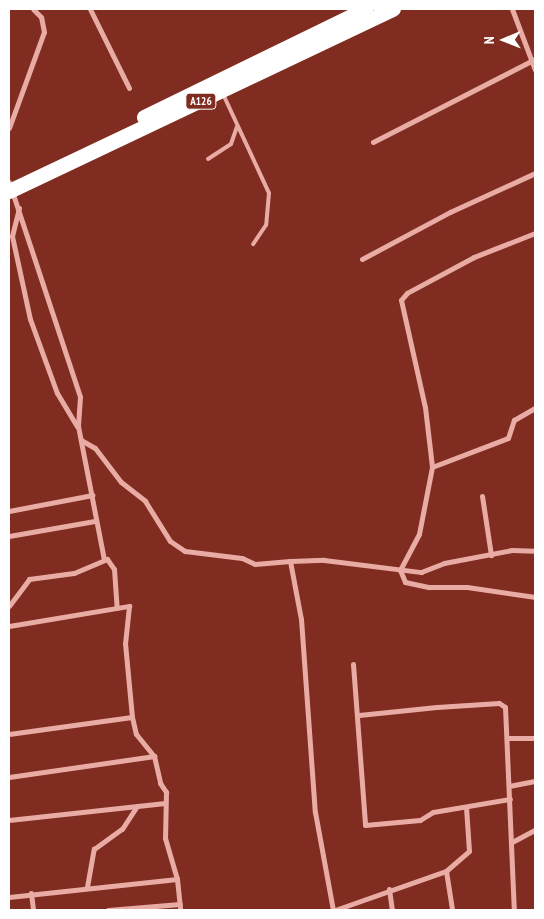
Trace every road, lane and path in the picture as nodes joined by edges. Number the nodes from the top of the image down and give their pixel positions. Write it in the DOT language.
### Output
graph roads {
  1 [pos="33,9"];
  2 [pos="90,9"];
  3 [pos="365,9"];
  4 [pos="393,9"];
  5 [pos="512,9"];
  6 [pos="533,59"];
  7 [pos="535,70"];
  8 [pos="129,88"];
  9 [pos="222,92"];
  10 [pos="238,125"];
  11 [pos="9,128"];
  12 [pos="373,142"];
  13 [pos="208,159"];
  14 [pos="535,173"];
  15 [pos="10,186"];
  16 [pos="19,208"];
  17 [pos="535,233"];
  18 [pos="253,244"];
  19 [pos="362,259"];
  20 [pos="535,408"];
  21 [pos="78,426"];
  22 [pos="81,440"];
  23 [pos="432,467"];
  24 [pos="92,495"];
  25 [pos="482,496"];
  26 [pos="9,511"];
  27 [pos="95,521"];
  28 [pos="9,536"];
  29 [pos="535,552"];
  30 [pos="491,555"];
  31 [pos="104,560"];
  32 [pos="290,561"];
  33 [pos="400,570"];
  34 [pos="535,596"];
  35 [pos="9,606"];
  36 [pos="117,608"];
  37 [pos="9,626"];
  38 [pos="353,664"];
  39 [pos="359,715"];
  40 [pos="132,717"];
  41 [pos="9,734"];
  42 [pos="507,738"];
  43 [pos="535,738"];
  44 [pos="154,756"];
  45 [pos="9,778"];
  46 [pos="535,781"];
  47 [pos="509,786"];
  48 [pos="510,799"];
  49 [pos="166,803"];
  50 [pos="138,806"];
  51 [pos="466,807"];
  52 [pos="9,820"];
  53 [pos="535,830"];
  54 [pos="512,842"];
  55 [pos="446,871"];
  56 [pos="177,878"];
  57 [pos="87,887"];
  58 [pos="389,890"];
  59 [pos="31,893"];
  60 [pos="9,896"];
  61 [pos="180,907"];
  62 [pos="341,909"];
  63 [pos="34,910"];
  64 [pos="108,910"];
  65 [pos="334,910"];
  66 [pos="392,910"];
  67 [pos="452,910"];
  68 [pos="514,910"];
  1 -- 11 [label="street"];
  2 -- 8 [label="street"];
  3 -- 15 [label="highway, A126"];
  4 -- 9 [label="highway, A126"];
  5 -- 6 [label="street"];
  6 -- 7 [label="street"];
  6 -- 12 [label="street"];
  9 -- 10 [label="lane"];
  9 -- 15 [label="highway, A126"];
  10 -- 13 [label="lane"];
  10 -- 18 [label="lane"];
  14 -- 19 [label="street"];
  15 -- 16 [label="street"];
  16 -- 21 [label="street"];
  16 -- 21 [label="street"];
  17 -- 23 [label="street"];
  20 -- 23 [label="street"];
  21 -- 22 [label="street"];
  22 -- 24 [label="street"];
  22 -- 32 [label="street"];
  23 -- 33 [label="street"];
  24 -- 26 [label="street"];
  24 -- 27 [label="street"];
  25 -- 30 [label="street"];
  27 -- 28 [label="street"];
  27 -- 31 [label="street"];
  29 -- 30 [label="street"];
  30 -- 33 [label="street"];
  31 -- 35 [label="street"];
  31 -- 36 [label="street"];
  32 -- 33 [label="street"];
  32 -- 65 [label="street"];
  33 -- 34 [label="street"];
  36 -- 37 [label="street"];
  36 -- 40 [label="street"];
  38 -- 39 [label="street"];
  39 -- 42 [label="street"];
  39 -- 51 [label="street"];
  40 -- 41 [label="street"];
  40 -- 44 [label="street"];
  42 -- 43 [label="street"];
  42 -- 47 [label="street"];
  44 -- 45 [label="street"];
  44 -- 49 [label="street"];
  46 -- 47 [label="street"];
  47 -- 48 [label="street"];
  48 -- 51 [label="street"];
  48 -- 54 [label="street"];
  49 -- 50 [label="street"];
  49 -- 56 [label="street"];
  50 -- 52 [label="street"];
  50 -- 57 [label="street"];
  51 -- 55 [label="street"];
  53 -- 54 [label="street"];
  54 -- 68 [label="street"];
  55 -- 58 [label="street"];
  55 -- 67 [label="street"];
  56 -- 57 [label="street"];
  56 -- 61 [label="street"];
  57 -- 59 [label="street"];
  58 -- 62 [label="street"];
  58 -- 66 [label="street"];
  59 -- 60 [label="street"];
  59 -- 63 [label="street"];
  61 -- 64 [label="street"];
  62 -- 65 [label="street"];
}
